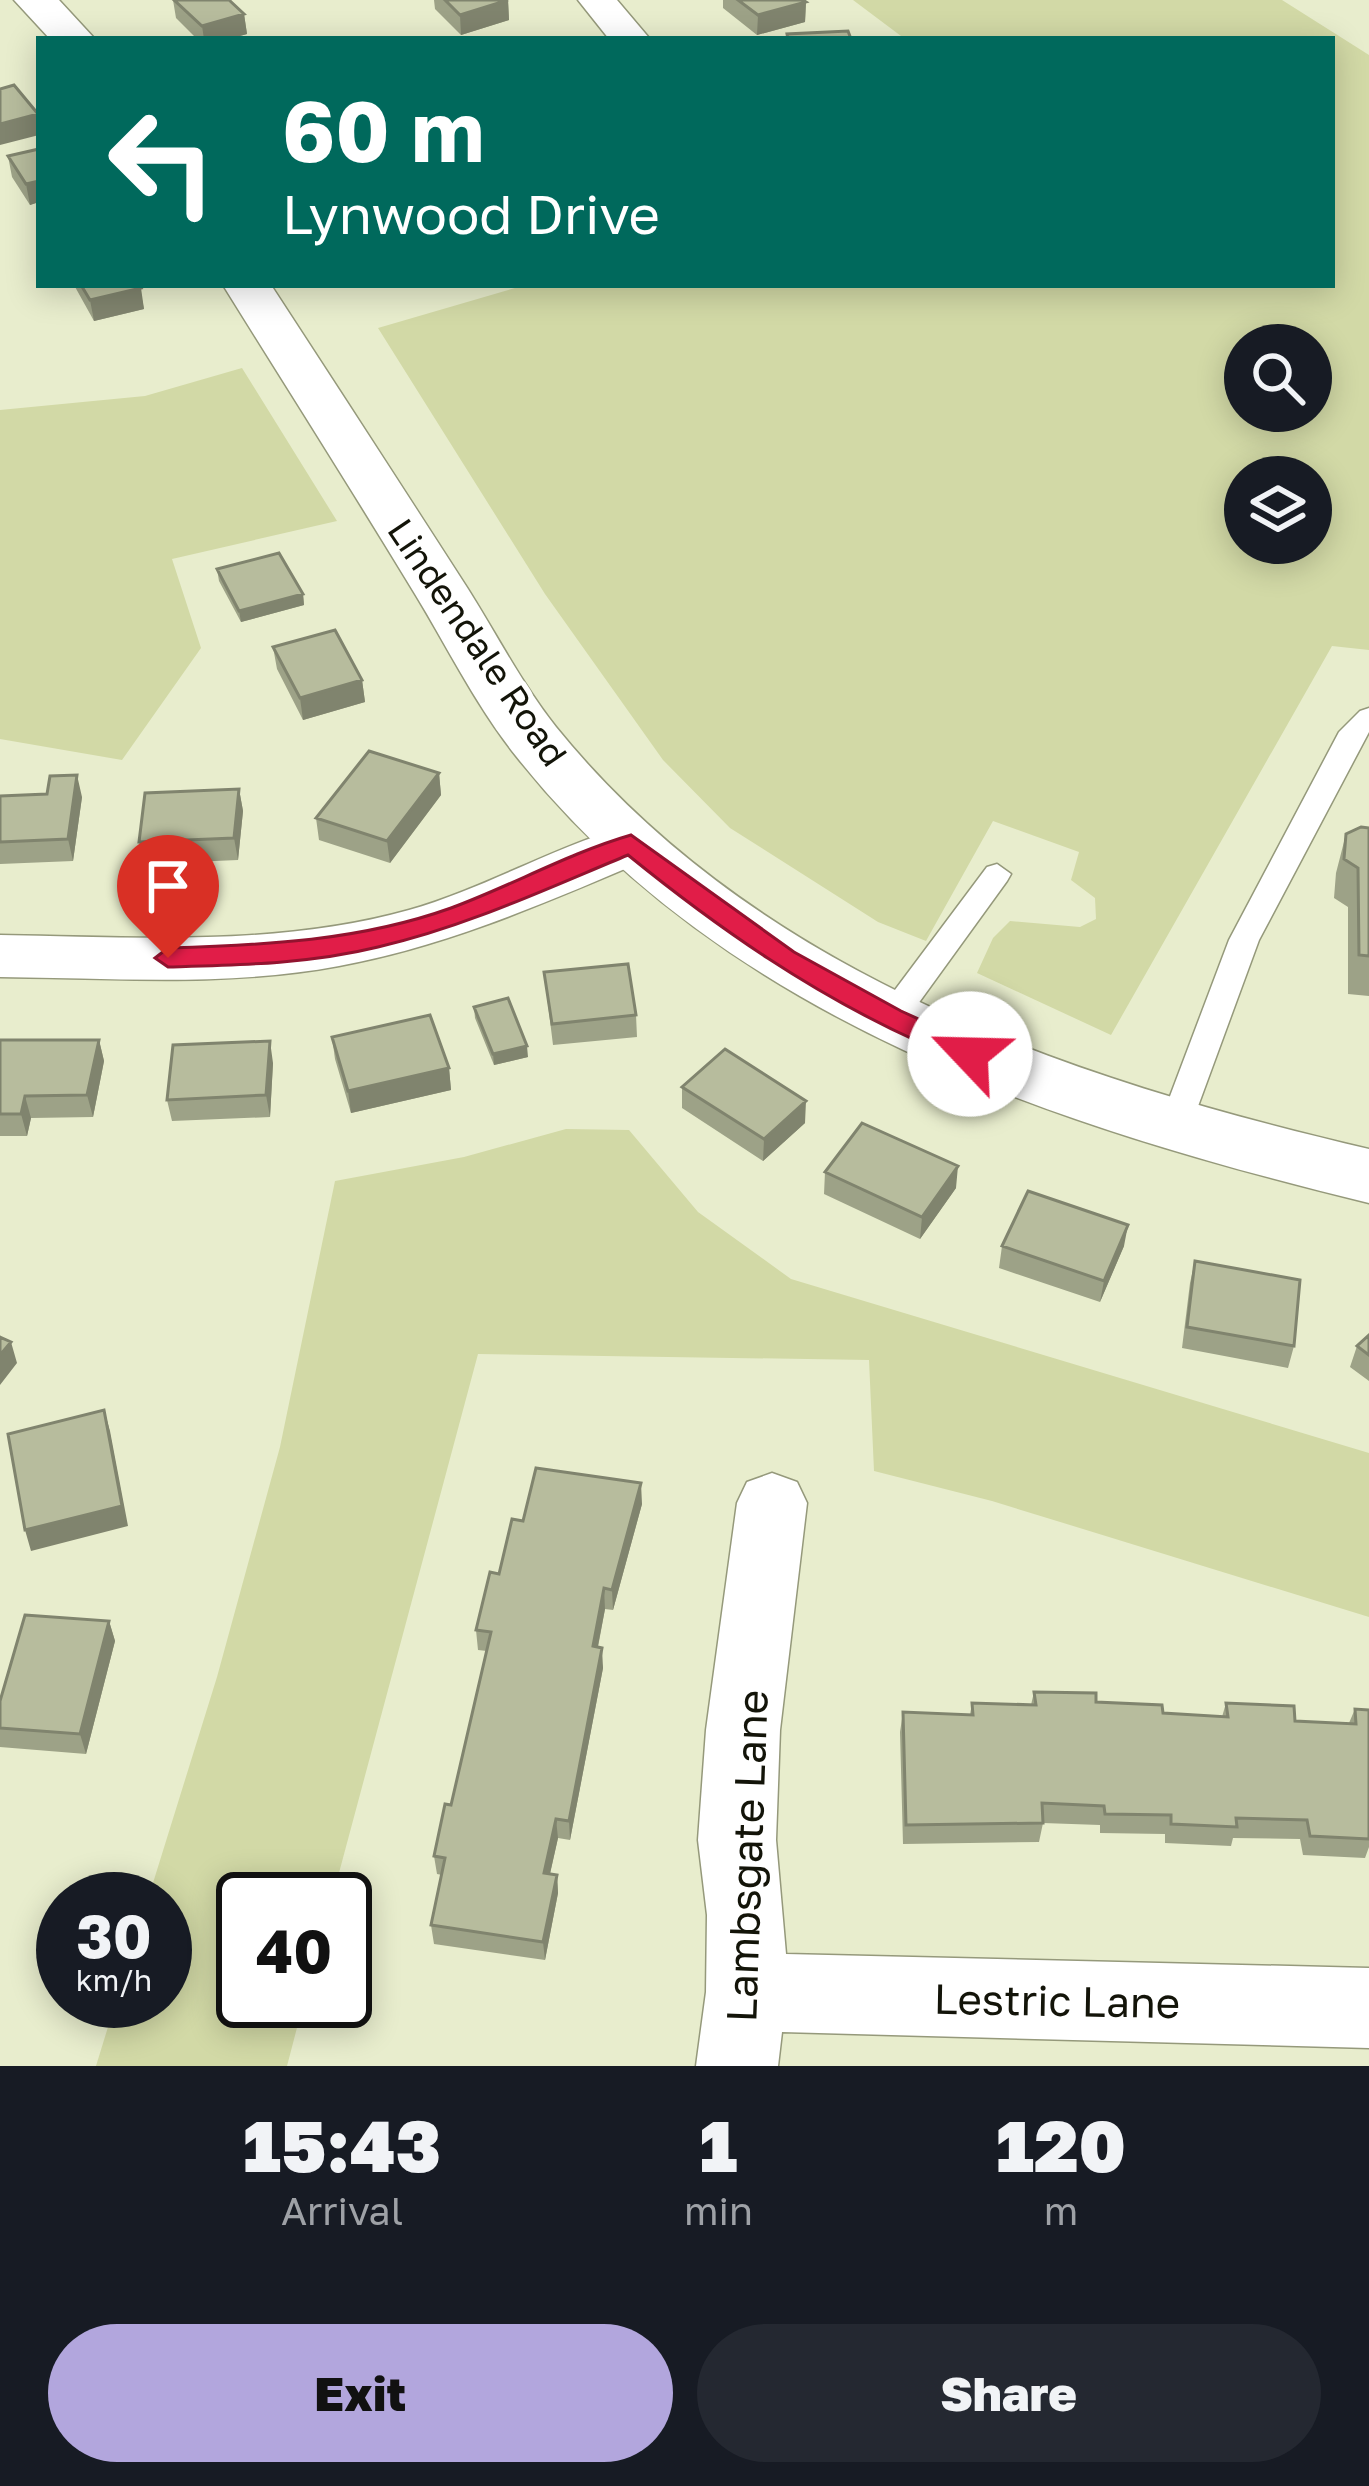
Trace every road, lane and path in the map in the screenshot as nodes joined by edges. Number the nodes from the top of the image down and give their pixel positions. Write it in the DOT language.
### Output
graph roads {
  1 [pos="34,0"];
  2 [pos="597,0"];
  3 [pos="71,36"];
  4 [pos="627,36"];
  5 [pos="249,288"];
  6 [pos="1369,717"];
  7 [pos="631,844"];
  8 [pos="997,874"];
  9 [pos="0,956"];
  10 [pos="891,1018"];
  11 [pos="1174,1128"];
  12 [pos="1369,1176"];
  13 [pos="772,1503"];
  14 [pos="1369,2008"];
  15 [pos="742,2029"];
  1 -- 3 [label="street"];
  2 -- 4 [label="street"];
  5 -- 7 [label="street, Lindendale Road"];
  6 -- 11 [label="lane"];
  7 -- 9 [label="street"];
  7 -- 10 [label="street, Lindendale Road"];
  8 -- 10 [label="lane"];
  10 -- 11 [label="street, Lindendale Road"];
  11 -- 12 [label="street, Lindendale Road"];
  13 -- 15 [label="street, Lambsgate Lane"];
  14 -- 15 [label="street, Lestric Lane"];
}
